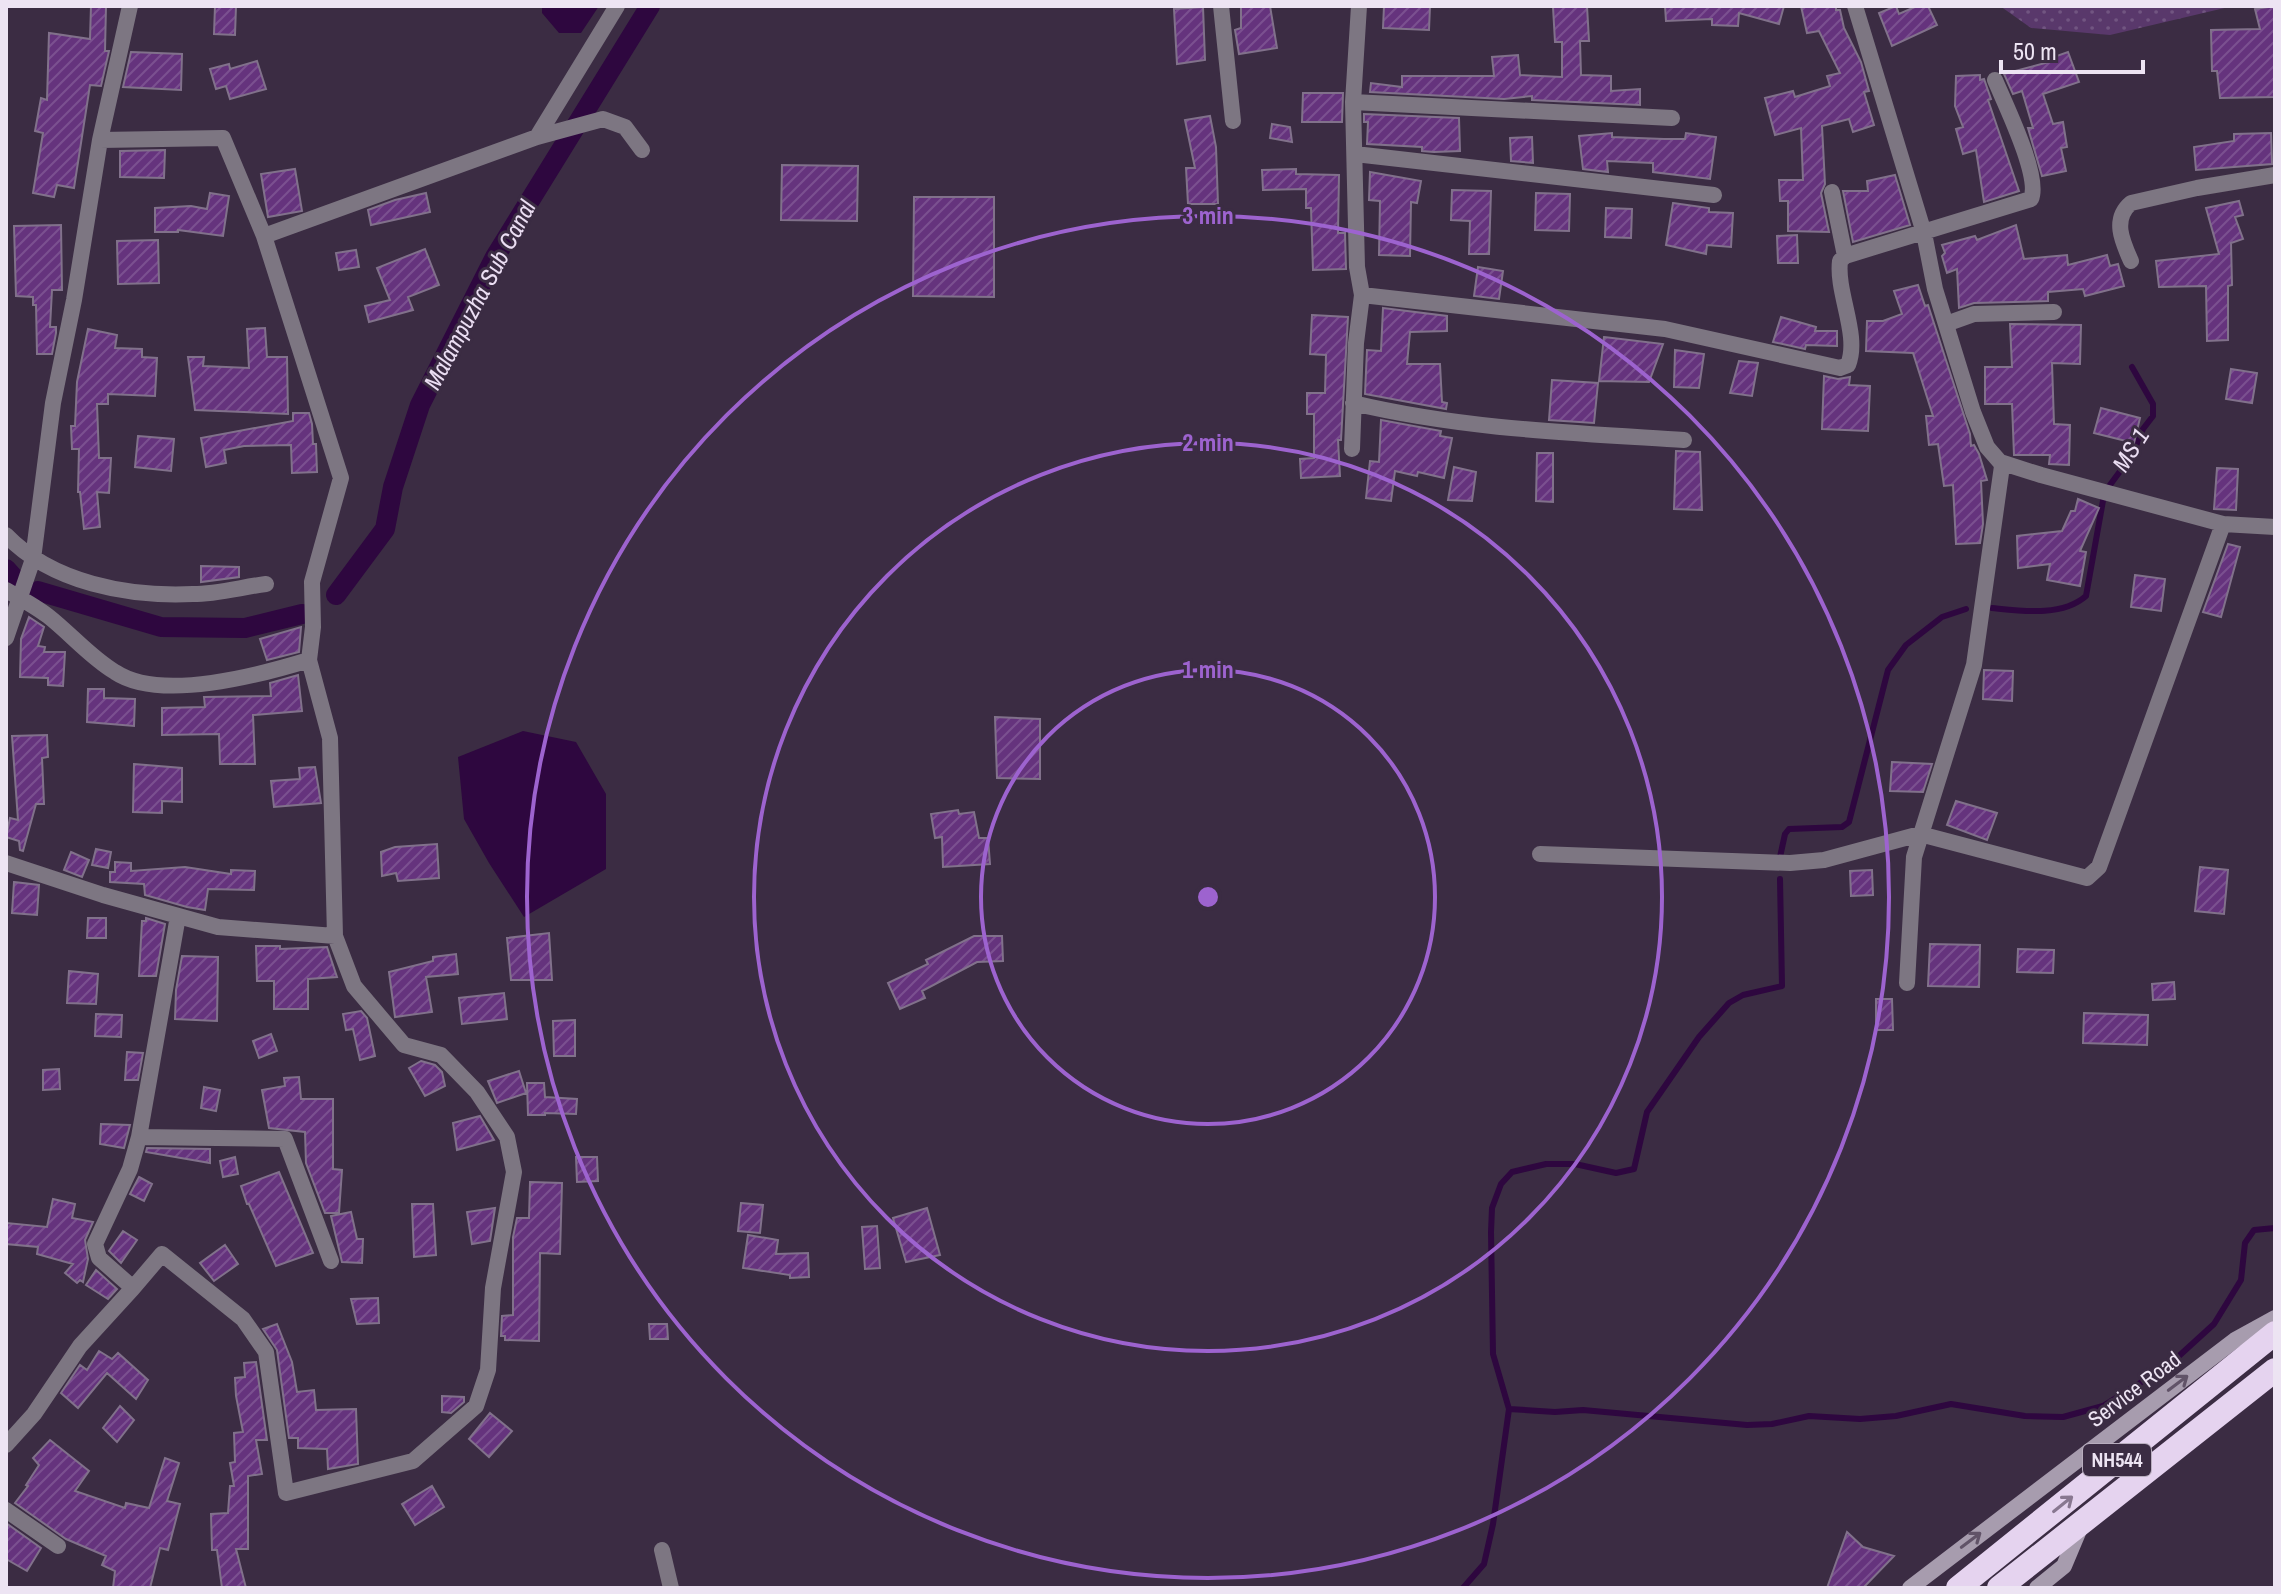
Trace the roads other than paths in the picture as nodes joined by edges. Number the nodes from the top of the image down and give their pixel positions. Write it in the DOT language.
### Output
graph roads {
  1 [pos="130,6"];
  2 [pos="617,6"];
  3 [pos="1221,6"];
  4 [pos="1359,6"];
  5 [pos="1855,6"];
  6 [pos="1995,80"];
  7 [pos="1353,102"];
  8 [pos="1672,118"];
  9 [pos="1233,121"];
  10 [pos="537,137"];
  11 [pos="100,140"];
  12 [pos="642,150"];
  13 [pos="1355,154"];
  14 [pos="2275,175"];
  15 [pos="1832,192"];
  16 [pos="1714,195"];
  17 [pos="1924,233"];
  18 [pos="264,236"];
  19 [pos="1845,256"];
  20 [pos="2131,261"];
  21 [pos="1362,295"];
  22 [pos="2054,312"];
  23 [pos="1946,324"];
  24 [pos="1353,403"];
  25 [pos="1684,440"];
  26 [pos="1352,449"];
  27 [pos="2000,462"];
  28 [pos="2223,524"];
  29 [pos="2275,527"];
  30 [pos="6,535"];
  31 [pos="33,559"];
  32 [pos="266,584"];
  33 [pos="13,594"];
  34 [pos="6,638"];
  35 [pos="309,660"];
  36 [pos="1920,834"];
  37 [pos="1540,854"];
  38 [pos="6,863"];
  39 [pos="178,916"];
  40 [pos="335,936"];
  41 [pos="1907,983"];
  42 [pos="139,1137"];
  43 [pos="331,1261"];
  44 [pos="133,1288"];
  45 [pos="2275,1318"];
  46 [pos="2275,1333"];
  47 [pos="2275,1370"];
  48 [pos="6,1445"];
  49 [pos="6,1510"];
  50 [pos="2082,1522"];
  51 [pos="58,1546"];
  52 [pos="662,1550"];
  53 [pos="671,1588"];
  54 [pos="1910,1588"];
  55 [pos="1958,1588"];
  56 [pos="1999,1588"];
  57 [pos="2037,1588"];
  1 -- 11 [label="street"];
  2 -- 10 [label="street"];
  3 -- 9 [label="street"];
  4 -- 7 [label="street"];
  5 -- 17 [label="street"];
  6 -- 17 [label="street"];
  7 -- 8 [label="street"];
  7 -- 13 [label="street"];
  10 -- 12 [label="street"];
  10 -- 18 [label="street"];
  11 -- 18 [label="street"];
  11 -- 31 [label="street"];
  13 -- 16 [label="street"];
  13 -- 21 [label="street"];
  14 -- 20 [label="street"];
  15 -- 19 [label="street"];
  17 -- 19 [label="street"];
  17 -- 23 [label="street"];
  18 -- 35 [label="street"];
  19 -- 21 [label="street"];
  21 -- 24 [label="street"];
  22 -- 23 [label="street"];
  23 -- 27 [label="street"];
  24 -- 25 [label="street"];
  24 -- 26 [label="street"];
  27 -- 28 [label="street"];
  27 -- 36 [label="street"];
  28 -- 29 [label="street"];
  28 -- 36 [label="street"];
  30 -- 31 [label="street"];
  31 -- 32 [label="street"];
  31 -- 33 [label="street"];
  33 -- 34 [label="street"];
  33 -- 35 [label="street"];
  35 -- 40 [label="street"];
  36 -- 37 [label="street"];
  36 -- 41 [label="street"];
  38 -- 39 [label="street"];
  39 -- 40 [label="street"];
  39 -- 42 [label="street"];
  40 -- 44 [label="street"];
  42 -- 43 [label="street"];
  42 -- 44 [label="street"];
  44 -- 48 [label="street"];
  54 -- 45 [label="street, Service Road, one-way"];
  55 -- 46 [label="highway, NH544, one-way"];
  47 -- 50 [label="highway, NH544"];
  49 -- 51 [label="street"];
  50 -- 56 [label="highway, NH544"];
  50 -- 57 [label="street"];
  52 -- 53 [label="street"];
}
